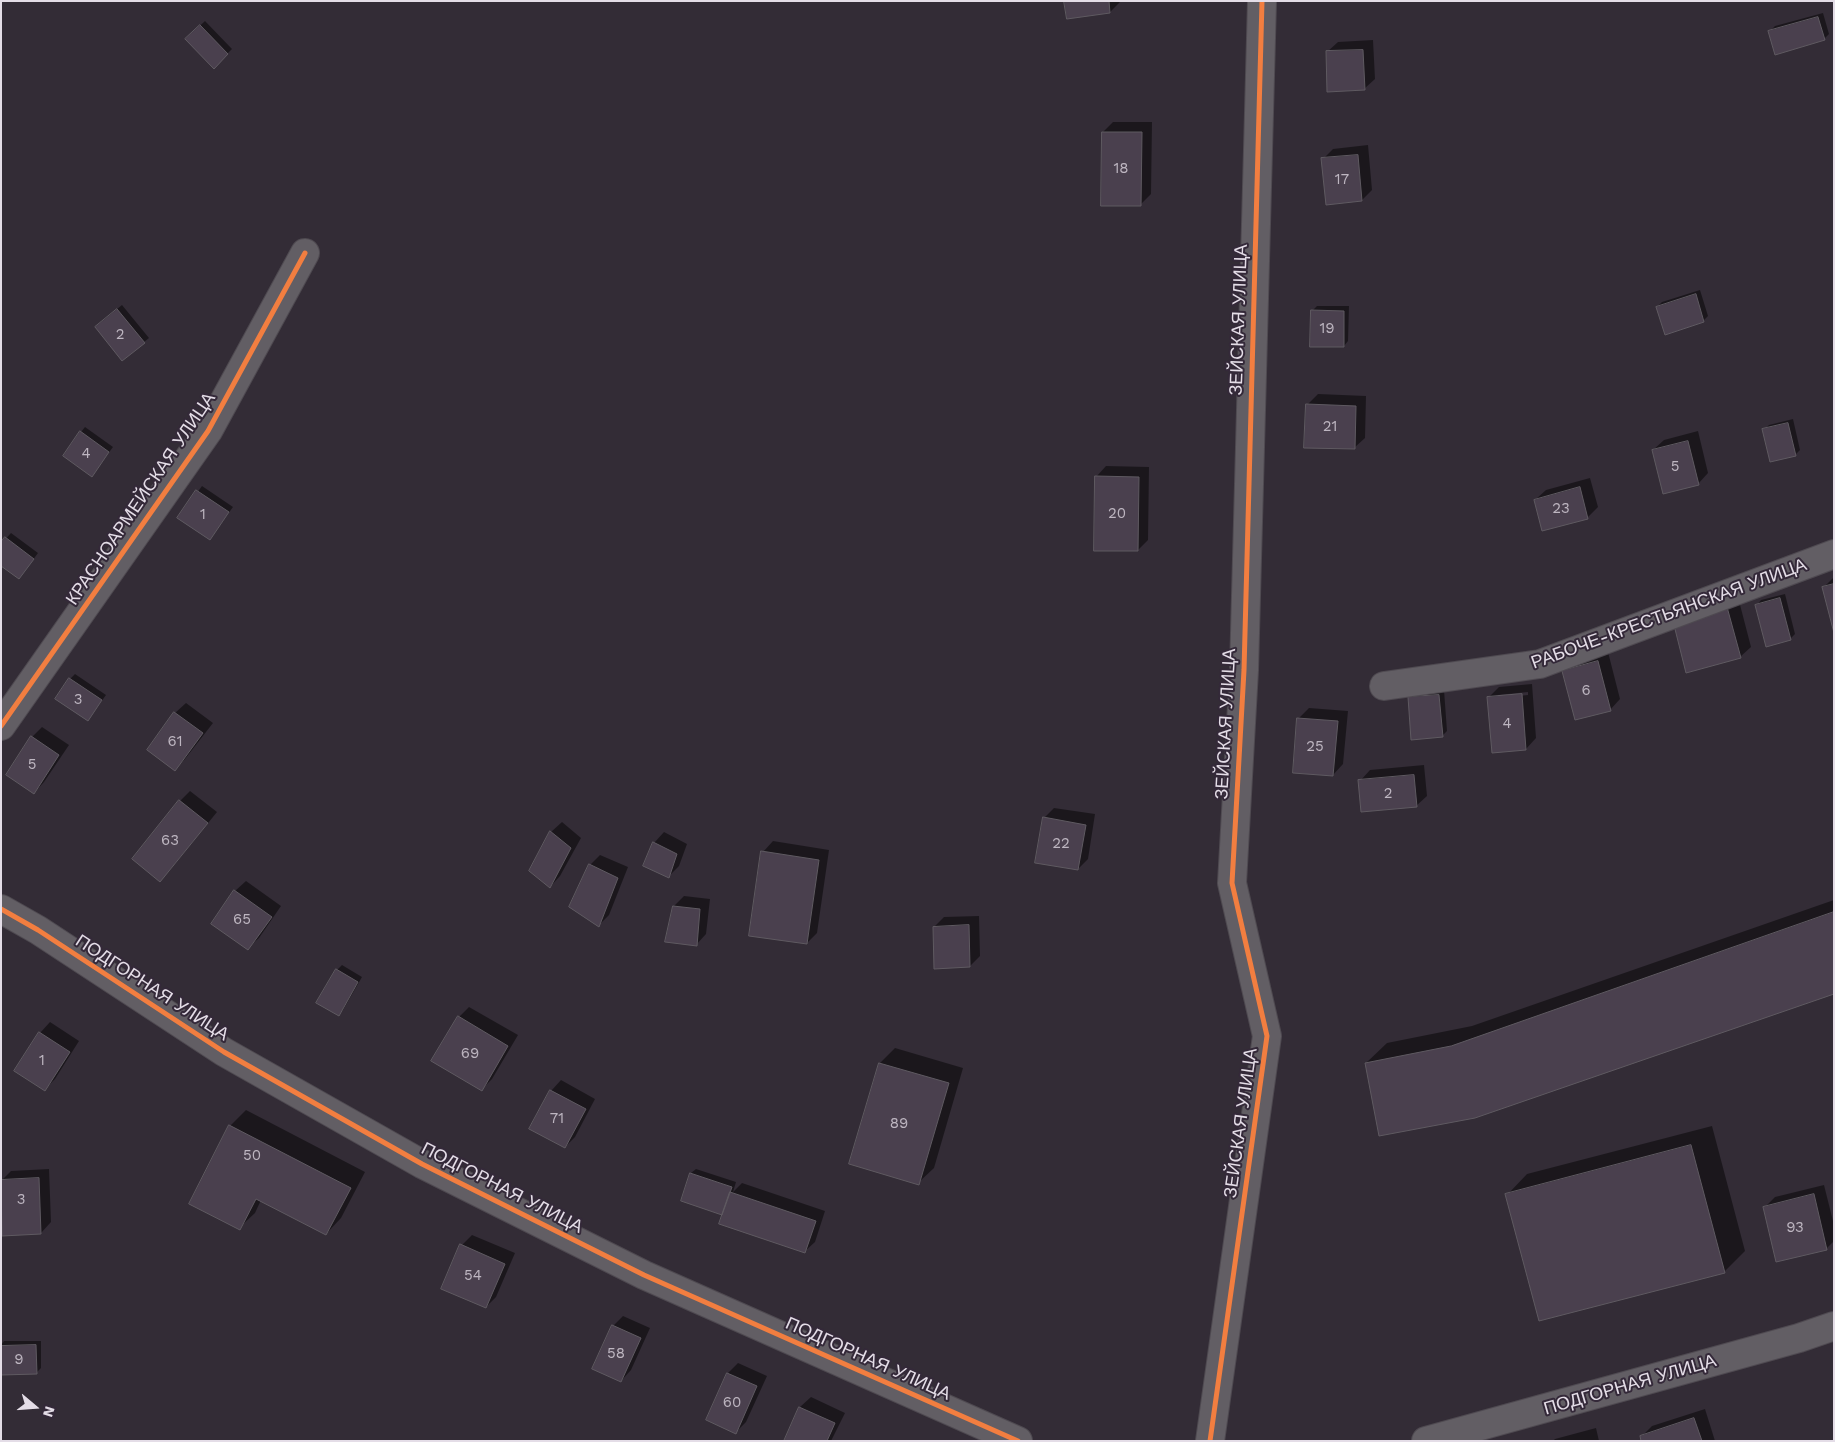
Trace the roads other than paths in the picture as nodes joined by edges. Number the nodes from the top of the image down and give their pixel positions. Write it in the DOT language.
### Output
graph roads {
  1 [pos="1262,1"];
  2 [pos="306,253"];
  3 [pos="1834,554"];
  4 [pos="1384,686"];
  5 [pos="1,726"];
  6 [pos="1,908"];
  7 [pos="1834,1326"];
  8 [pos="1018,1441"];
  9 [pos="1210,1441"];
  10 [pos="1426,1441"];
  1 -- 9 [label="street, ЗЕЙСКАЯ УЛИЦА"];
  2 -- 5 [label="street, КРАСНОАРМЕЙСКАЯ УЛИЦА"];
  3 -- 4 [label="street, РАБОЧЕ-КРЕСТЬЯНСКАЯ УЛИЦА"];
  6 -- 8 [label="street, ПОДГОРНАЯ УЛИЦА"];
  7 -- 10 [label="street, ПОДГОРНАЯ УЛИЦА"];
}
